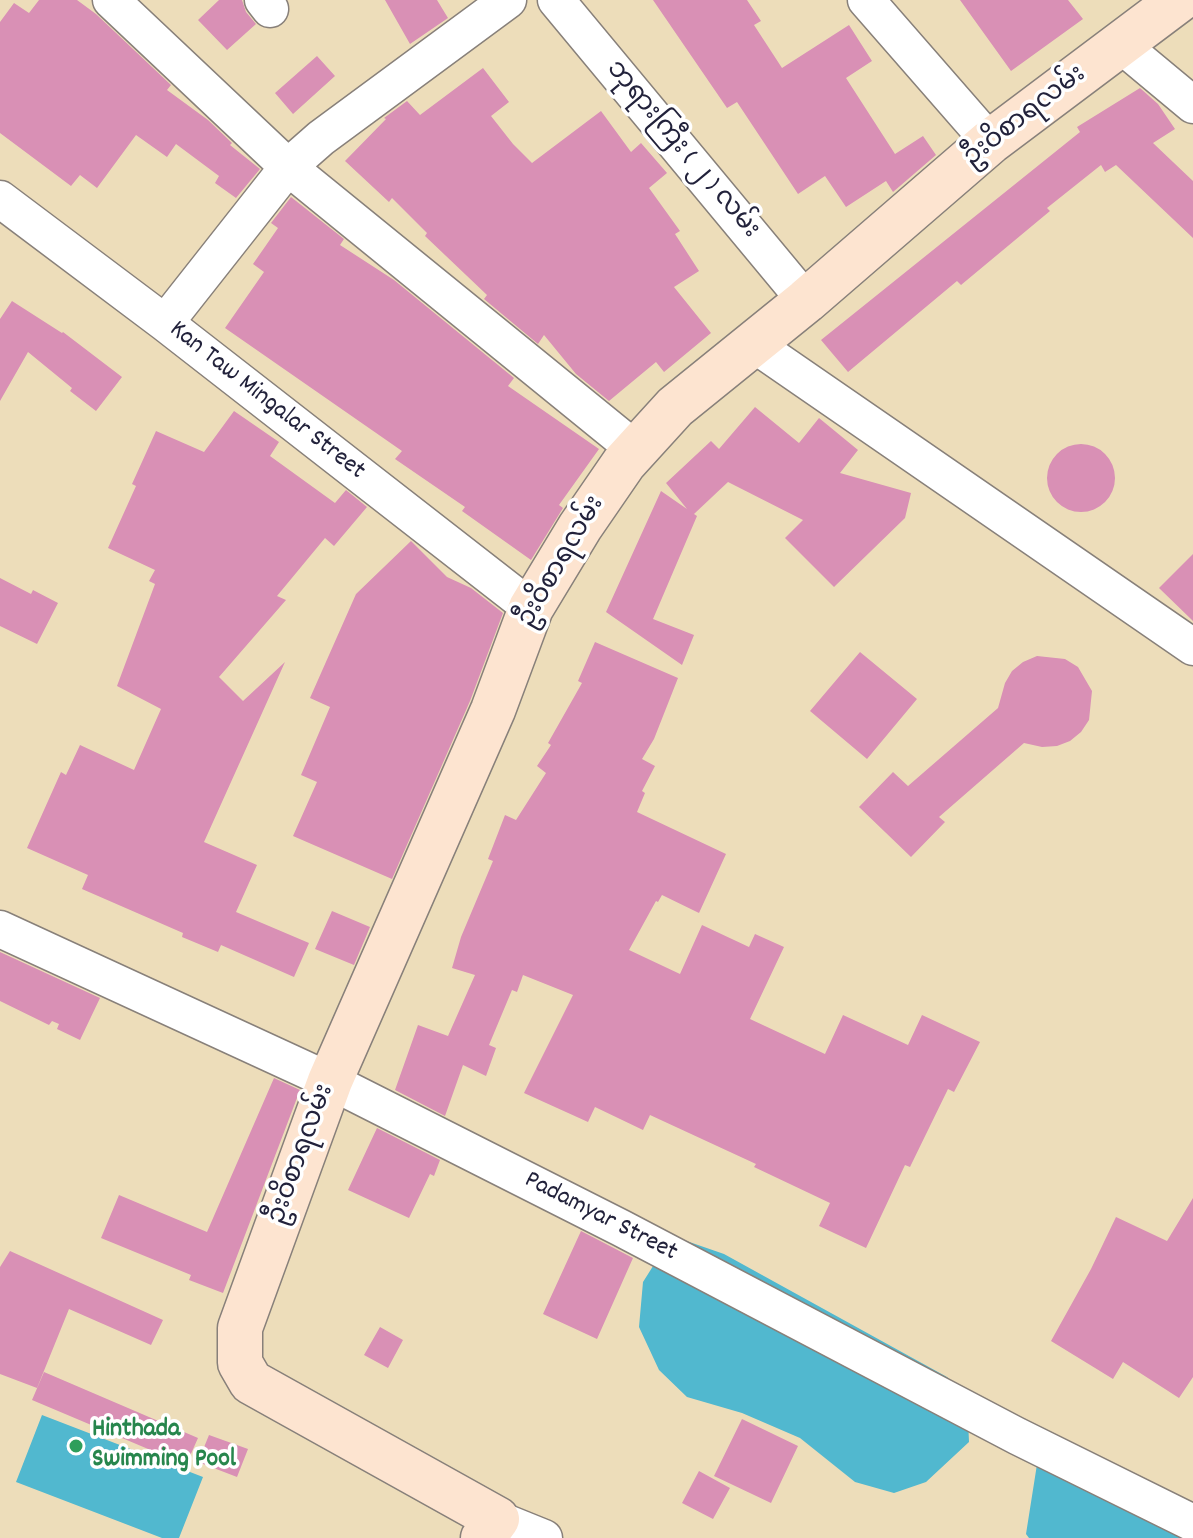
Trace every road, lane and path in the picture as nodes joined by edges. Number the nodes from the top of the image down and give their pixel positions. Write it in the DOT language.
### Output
graph roads {
  1 [pos="111,0"];
  2 [pos="508,0"];
  3 [pos="556,0"];
  4 [pos="866,0"];
  5 [pos="1179,0"];
  6 [pos="1121,45"];
  7 [pos="1193,105"];
  8 [pos="990,142"];
  9 [pos="288,167"];
  10 [pos="0,199"];
  11 [pos="806,301"];
  12 [pos="165,323"];
  13 [pos="752,343"];
  14 [pos="636,450"];
  15 [pos="531,608"];
  16 [pos="1193,647"];
  17 [pos="0,929"];
  18 [pos="330,1081"];
  19 [pos="1193,1523"];
  20 [pos="490,1529"];
  21 [pos="544,1538"];
  1 -- 9 [label="street"];
  2 -- 9 [label="street"];
  3 -- 11 [label="street, ဘုရားကြီး ( ၂ ) လမ်း"];
  4 -- 8 [label="street"];
  5 -- 6 [label="street, ဦးဝိစာရလမ်း"];
  6 -- 7 [label="street"];
  6 -- 8 [label="street, ဦးဝိစာရလမ်း"];
  8 -- 11 [label="street, ဦးဝိစာရလမ်း"];
  9 -- 12 [label="street"];
  9 -- 14 [label="street"];
  10 -- 12 [label="street, Kan Taw Mingalar Street"];
  11 -- 13 [label="street, ဦးဝိစာရလမ်း"];
  12 -- 15 [label="street, Kan Taw Mingalar Street"];
  13 -- 14 [label="street, ဦးဝိစာရလမ်း"];
  13 -- 16 [label="street"];
  14 -- 15 [label="street, ဦးဝိစာရလမ်း"];
  15 -- 18 [label="street, ဦးဝိစာရလမ်း"];
  17 -- 18 [label="street, Padamyar Street"];
  18 -- 19 [label="street, Padamyar Street"];
  18 -- 20 [label="street, ဦးဝိစာရလမ်း"];
  20 -- 21 [label="street"];
}
